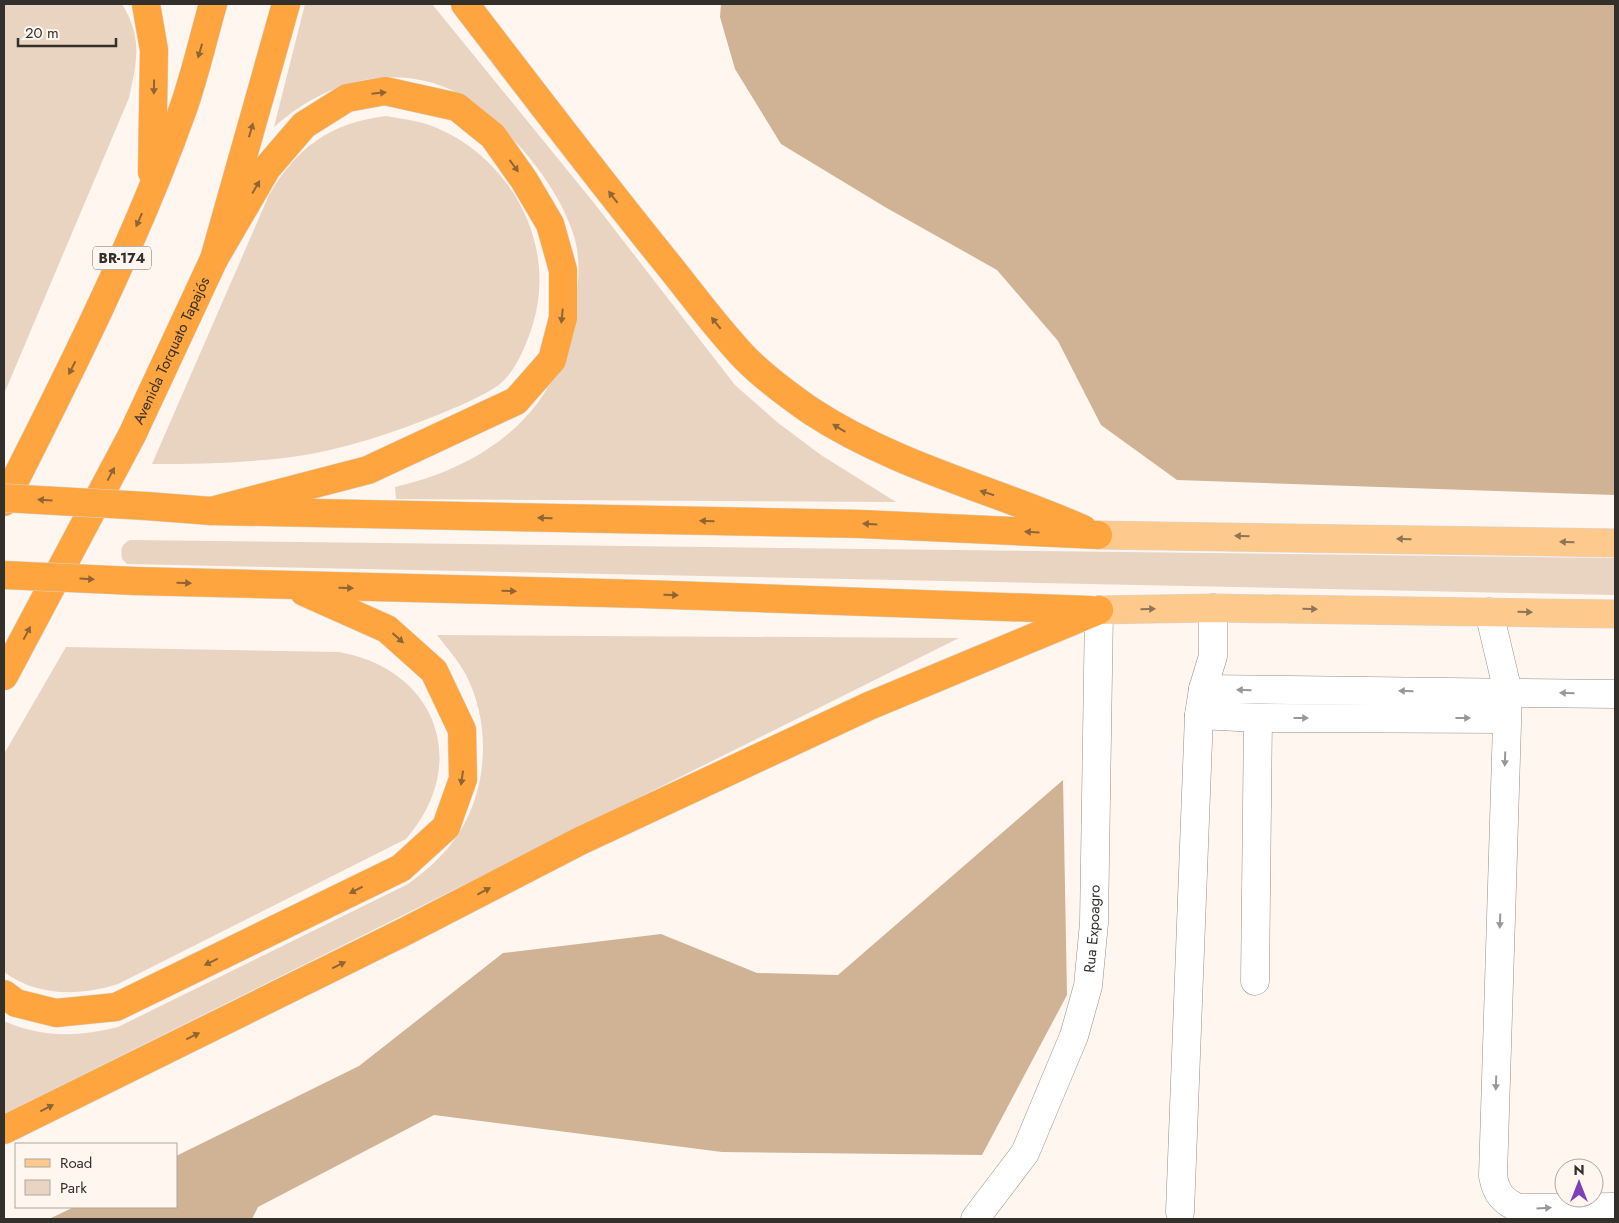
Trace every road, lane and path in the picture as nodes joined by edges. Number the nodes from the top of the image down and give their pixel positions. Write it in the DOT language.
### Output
graph roads {
  1 [pos="146,4"];
  2 [pos="213,4"];
  3 [pos="286,4"];
  4 [pos="465,4"];
  5 [pos="152,191"];
  6 [pos="214,259"];
  7 [pos="4,498"];
  8 [pos="4,502"];
  9 [pos="211,511"];
  10 [pos="1098,535"];
  11 [pos="1615,543"];
  12 [pos="4,575"];
  13 [pos="291,587"];
  14 [pos="1213,608"];
  15 [pos="1099,610"];
  16 [pos="1489,612"];
  17 [pos="1615,614"];
  18 [pos="4,676"];
  19 [pos="1615,694"];
  20 [pos="1201,702"];
  21 [pos="1507,706"];
  22 [pos="1258,718"];
  23 [pos="1256,981"];
  24 [pos="4,994"];
  25 [pos="4,1130"];
  26 [pos="1615,1208"];
  27 [pos="1180,1212"];
  28 [pos="975,1219"];
  1 -- 5 [label="highway, one-way"];
  2 -- 5 [label="highway, BR-174, one-way"];
  6 -- 3 [label="highway, Avenida Torquato Tapajós, one-way"];
  10 -- 4 [label="highway, one-way"];
  5 -- 8 [label="highway, BR-174, one-way"];
  6 -- 9 [label="highway, one-way"];
  18 -- 6 [label="highway, Avenida Torquato Tapajós, one-way"];
  9 -- 7 [label="highway, one-way, bridge"];
  10 -- 9 [label="highway, one-way"];
  11 -- 10 [label="main road, one-way"];
  12 -- 13 [label="highway, one-way, bridge"];
  13 -- 15 [label="highway, one-way"];
  13 -- 24 [label="highway, one-way"];
  15 -- 14 [label="main road, one-way"];
  14 -- 16 [label="main road, one-way"];
  14 -- 20 [label="street"];
  25 -- 15 [label="highway, one-way"];
  15 -- 28 [label="street, Rua Expoagro"];
  16 -- 17 [label="main road, one-way"];
  16 -- 21 [label="street"];
  19 -- 21 [label="street, one-way"];
  21 -- 20 [label="street, one-way"];
  20 -- 22 [label="street"];
  20 -- 27 [label="street"];
  22 -- 21 [label="street, one-way"];
  21 -- 26 [label="street, one-way"];
  22 -- 23 [label="street"];
}
